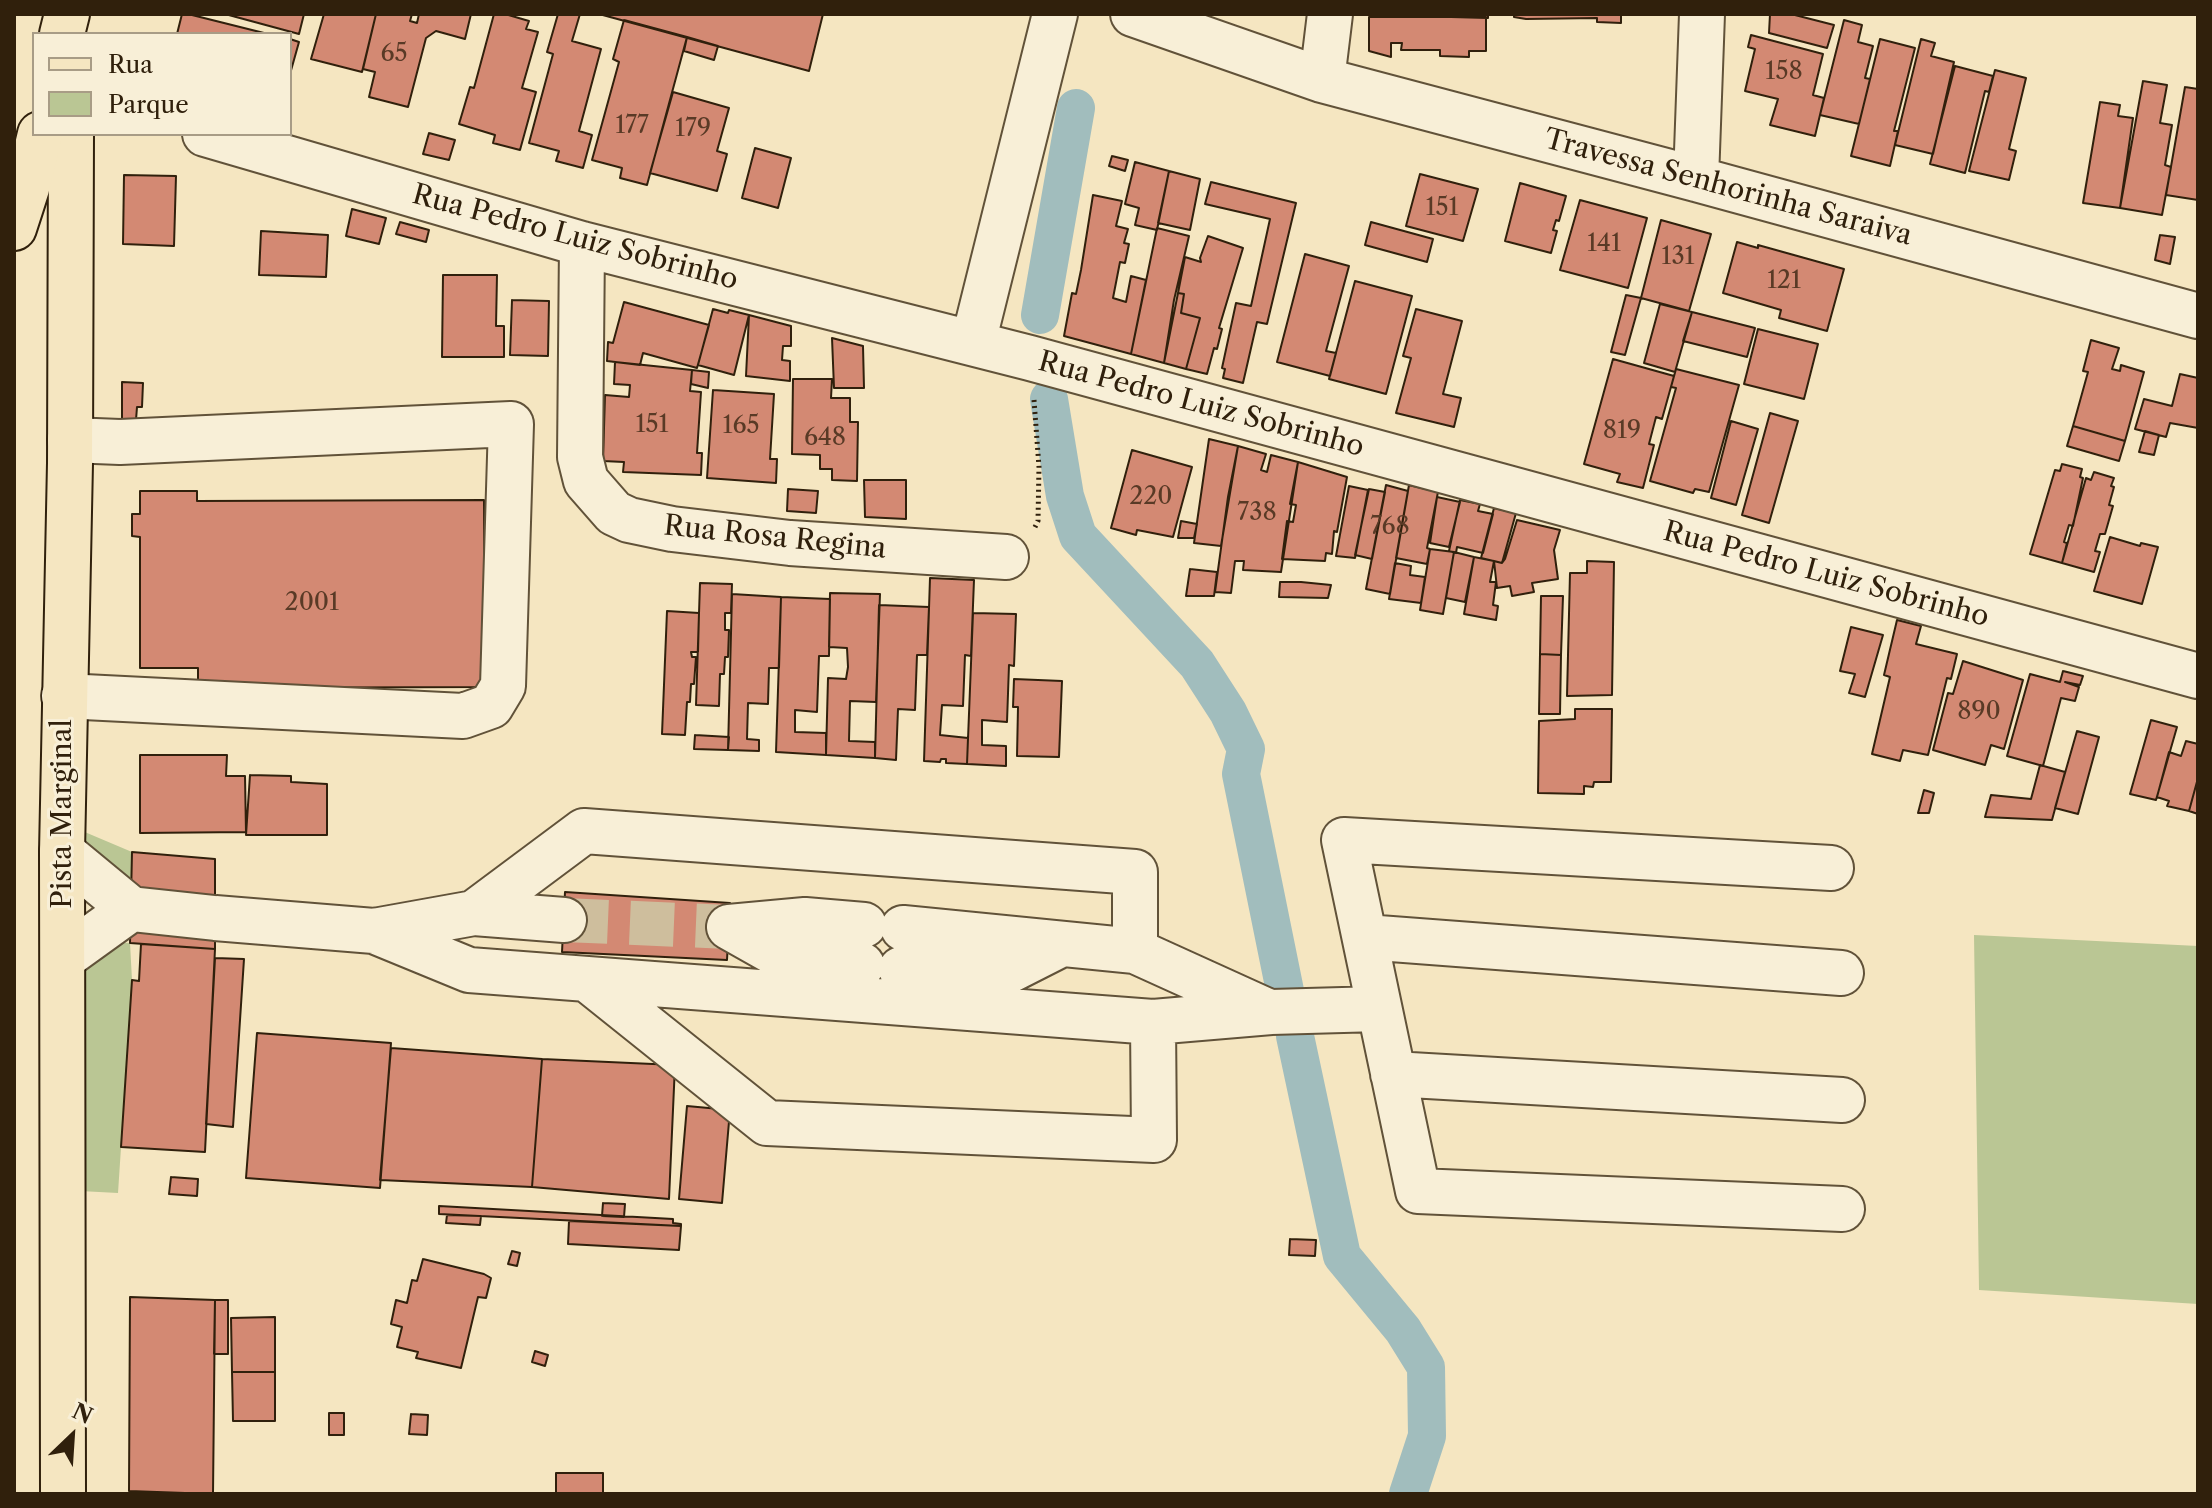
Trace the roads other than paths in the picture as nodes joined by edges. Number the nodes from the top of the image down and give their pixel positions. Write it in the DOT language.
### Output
graph roads {
  1 [pos="1055,14"];
  2 [pos="1133,14"];
  3 [pos="1330,14"];
  4 [pos="1702,14"];
  5 [pos="1322,80"];
  6 [pos="40,136"];
  7 [pos="71,136"];
  8 [pos="212,136"];
  9 [pos="1696,179"];
  10 [pos="14,228"];
  11 [pos="582,244"];
  12 [pos="2198,316"];
  13 [pos="973,343"];
  14 [pos="70,440"];
  15 [pos="1006,557"];
  16 [pos="2198,676"];
  17 [pos="64,696"];
  18 [pos="62,852"];
  19 [pos="1831,868"];
  20 [pos="131,909"];
  21 [pos="474,913"];
  22 [pos="564,920"];
  23 [pos="374,931"];
  24 [pos="1365,937"];
  25 [pos="882,947"];
  26 [pos="1135,951"];
  27 [pos="63,958"];
  28 [pos="1841,973"];
  29 [pos="587,979"];
  30 [pos="1379,1009"];
  31 [pos="1271,1012"];
  32 [pos="1153,1022"];
  33 [pos="1393,1074"];
  34 [pos="1842,1100"];
  35 [pos="1842,1209"];
  36 [pos="63,1494"];
  1 -- 13 [label="street"];
  2 -- 5 [label="street, Travessa Senhorinha Saraiva"];
  3 -- 5 [label="street"];
  4 -- 9 [label="street"];
  5 -- 9 [label="street, Travessa Senhorinha Saraiva"];
  6 -- 10 [label="main road"];
  7 -- 14 [label="main road, Pista Marginal"];
  8 -- 11 [label="street, Rua Pedro Luiz Sobrinho"];
  9 -- 12 [label="street, Travessa Senhorinha Saraiva"];
  11 -- 13 [label="street, Rua Pedro Luiz Sobrinho"];
  11 -- 15 [label="street, Rua Rosa Regina"];
  13 -- 16 [label="street, Rua Pedro Luiz Sobrinho"];
  14 -- 17 [label="main road, Pista Marginal"];
  14 -- 17 [label="street"];
  17 -- 18 [label="main road, Pista Marginal"];
  18 -- 20 [label="street"];
  18 -- 27 [label="main road, Pista Marginal"];
  19 -- 24 [label="street"];
  20 -- 23 [label="street"];
  20 -- 27 [label="street"];
  21 -- 22 [label="street"];
  21 -- 23 [label="street"];
  21 -- 26 [label="street"];
  23 -- 29 [label="street"];
  24 -- 28 [label="street"];
  24 -- 30 [label="street"];
  25 -- 26 [label="street"];
  26 -- 31 [label="street"];
  27 -- 36 [label="main road, Pista Marginal"];
  29 -- 32 [label="street"];
  29 -- 32 [label="street"];
  30 -- 31 [label="street"];
  30 -- 33 [label="street"];
  31 -- 32 [label="street"];
  33 -- 34 [label="street"];
  33 -- 35 [label="street"];
}
